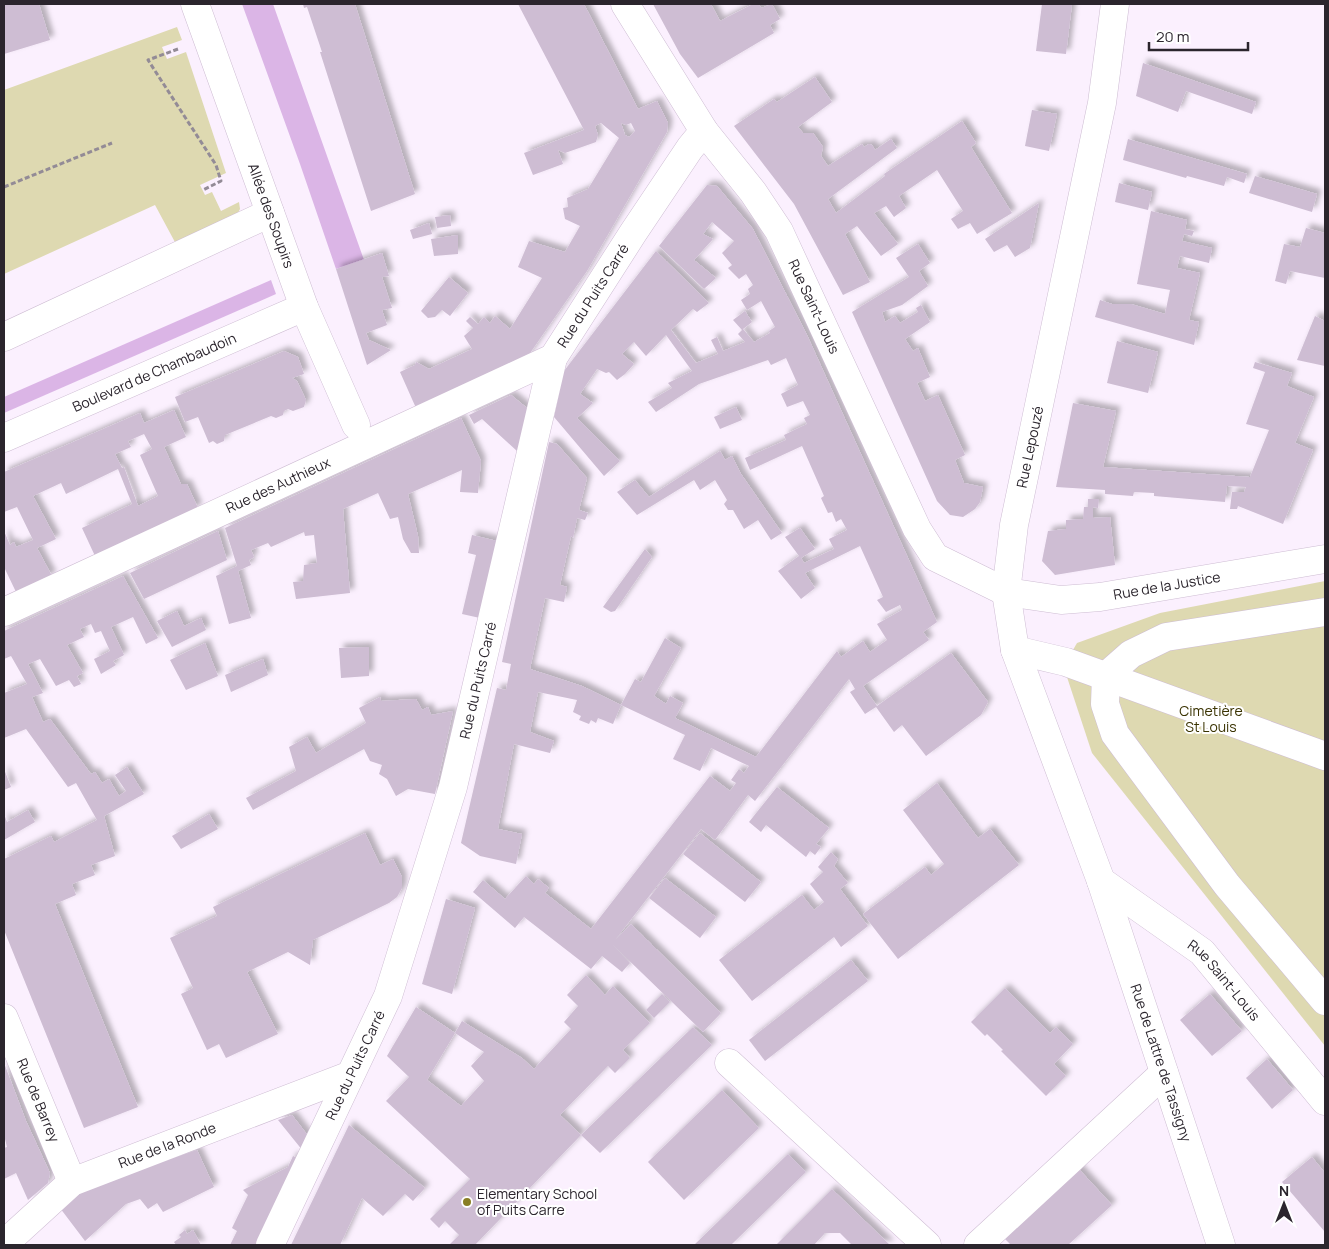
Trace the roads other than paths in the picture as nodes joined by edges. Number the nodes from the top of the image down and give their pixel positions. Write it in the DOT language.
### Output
graph roads {
  1 [pos="195,4"];
  2 [pos="626,4"];
  3 [pos="1115,4"];
  4 [pos="704,131"];
  5 [pos="270,213"];
  6 [pos="304,307"];
  7 [pos="4,337"];
  8 [pos="553,358"];
  9 [pos="356,425"];
  10 [pos="4,438"];
  11 [pos="1325,559"];
  12 [pos="1006,592"];
  13 [pos="4,612"];
  14 [pos="1325,612"];
  15 [pos="1015,650"];
  16 [pos="1106,676"];
  17 [pos="1325,756"];
  18 [pos="1101,880"];
  19 [pos="1325,1002"];
  20 [pos="4,1018"];
  21 [pos="729,1063"];
  22 [pos="1164,1073"];
  23 [pos="348,1076"];
  24 [pos="1325,1100"];
  25 [pos="72,1182"];
  26 [pos="4,1244"];
  27 [pos="270,1245"];
  28 [pos="927,1245"];
  29 [pos="978,1245"];
  30 [pos="1221,1245"];
  1 -- 5 [label="street, Allée des Soupirs"];
  2 -- 4 [label="street, Rue Saint-Louis"];
  3 -- 12 [label="street, Rue Lepouzé"];
  4 -- 8 [label="street, Rue du Puits Carré"];
  4 -- 12 [label="street, Rue Saint-Louis"];
  5 -- 6 [label="street, Allée des Soupirs"];
  5 -- 7 [label="street"];
  6 -- 9 [label="street, Allée des Soupirs"];
  6 -- 10 [label="street, Boulevard de Chambaudoin"];
  8 -- 13 [label="street, Rue des Authieux"];
  8 -- 23 [label="street, Rue du Puits Carré"];
  11 -- 12 [label="street, Rue de la Justice"];
  12 -- 15 [label="street, Rue Lepouzé"];
  14 -- 16 [label="street"];
  15 -- 16 [label="street"];
  15 -- 18 [label="street, Rue Lepouzé"];
  16 -- 17 [label="street"];
  16 -- 19 [label="street"];
  18 -- 22 [label="street, Rue de Lattre de Tassigny"];
  18 -- 24 [label="street, Rue Saint-Louis"];
  20 -- 25 [label="street, Rue de Barrey"];
  21 -- 28 [label="street"];
  22 -- 29 [label="street"];
  22 -- 30 [label="street, Rue de Lattre de Tassigny"];
  23 -- 25 [label="street, Rue de la Ronde"];
  23 -- 27 [label="street, Rue du Puits Carré"];
  25 -- 26 [label="street, Rue de la Ronde"];
}
